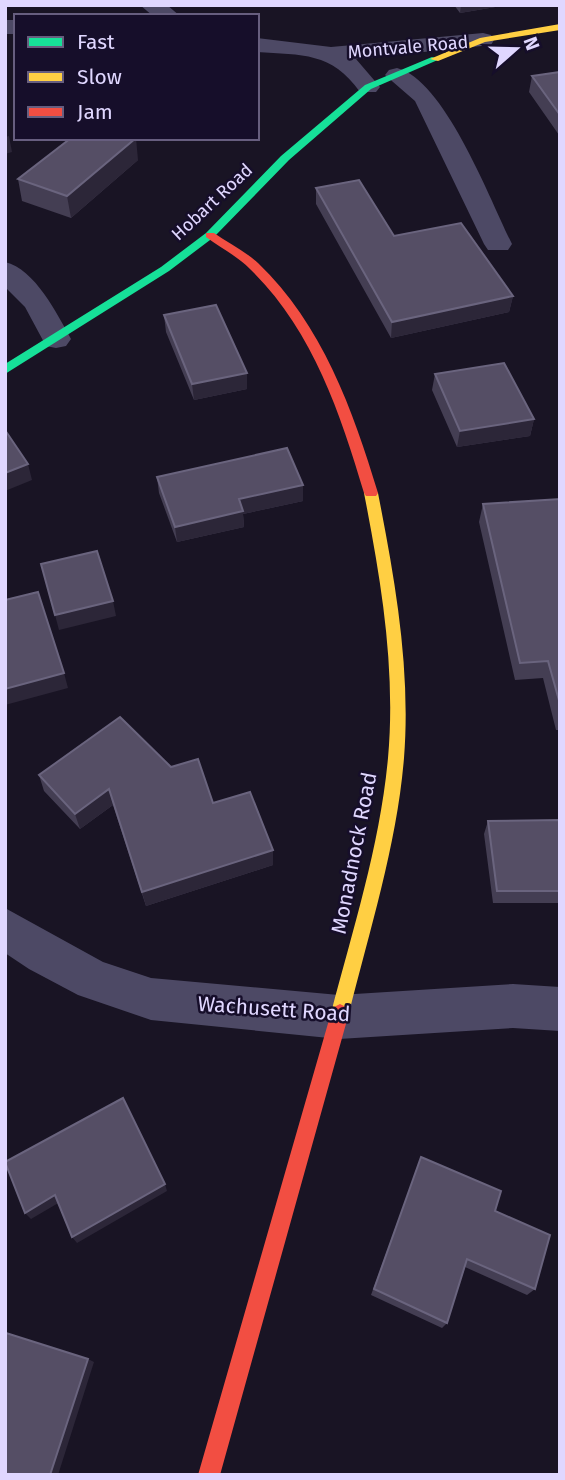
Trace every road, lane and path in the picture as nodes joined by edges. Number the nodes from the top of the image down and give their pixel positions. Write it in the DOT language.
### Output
graph roads {
  1 [pos="560,27"];
  2 [pos="483,40"];
  3 [pos="259,45"];
  4 [pos="333,54"];
  5 [pos="397,75"];
  6 [pos="368,87"];
  7 [pos="210,235"];
  8 [pos="498,244"];
  9 [pos="5,270"];
  10 [pos="56,339"];
  11 [pos="5,370"];
  12 [pos="5,928"];
  13 [pos="560,1009"];
  14 [pos="339,1017"];
  15 [pos="209,1475"];
  1 -- 2 [label="street, Hobart Road"];
  2 -- 4 [label="street, Montvale Road"];
  2 -- 5 [label="street, Hobart Road"];
  3 -- 4 [label="street, Montvale Road"];
  4 -- 6 [label="street, Montvale Road"];
  5 -- 6 [label="street, Hobart Road"];
  5 -- 8 [label="street"];
  6 -- 7 [label="street, Hobart Road"];
  7 -- 10 [label="street, Hobart Road"];
  7 -- 14 [label="street, Monadnock Road"];
  9 -- 10 [label="street"];
  10 -- 11 [label="street, Hobart Road"];
  12 -- 14 [label="street, Wachusett Road"];
  13 -- 14 [label="street, Wachusett Road"];
  14 -- 15 [label="street, Monadnock Road"];
}
